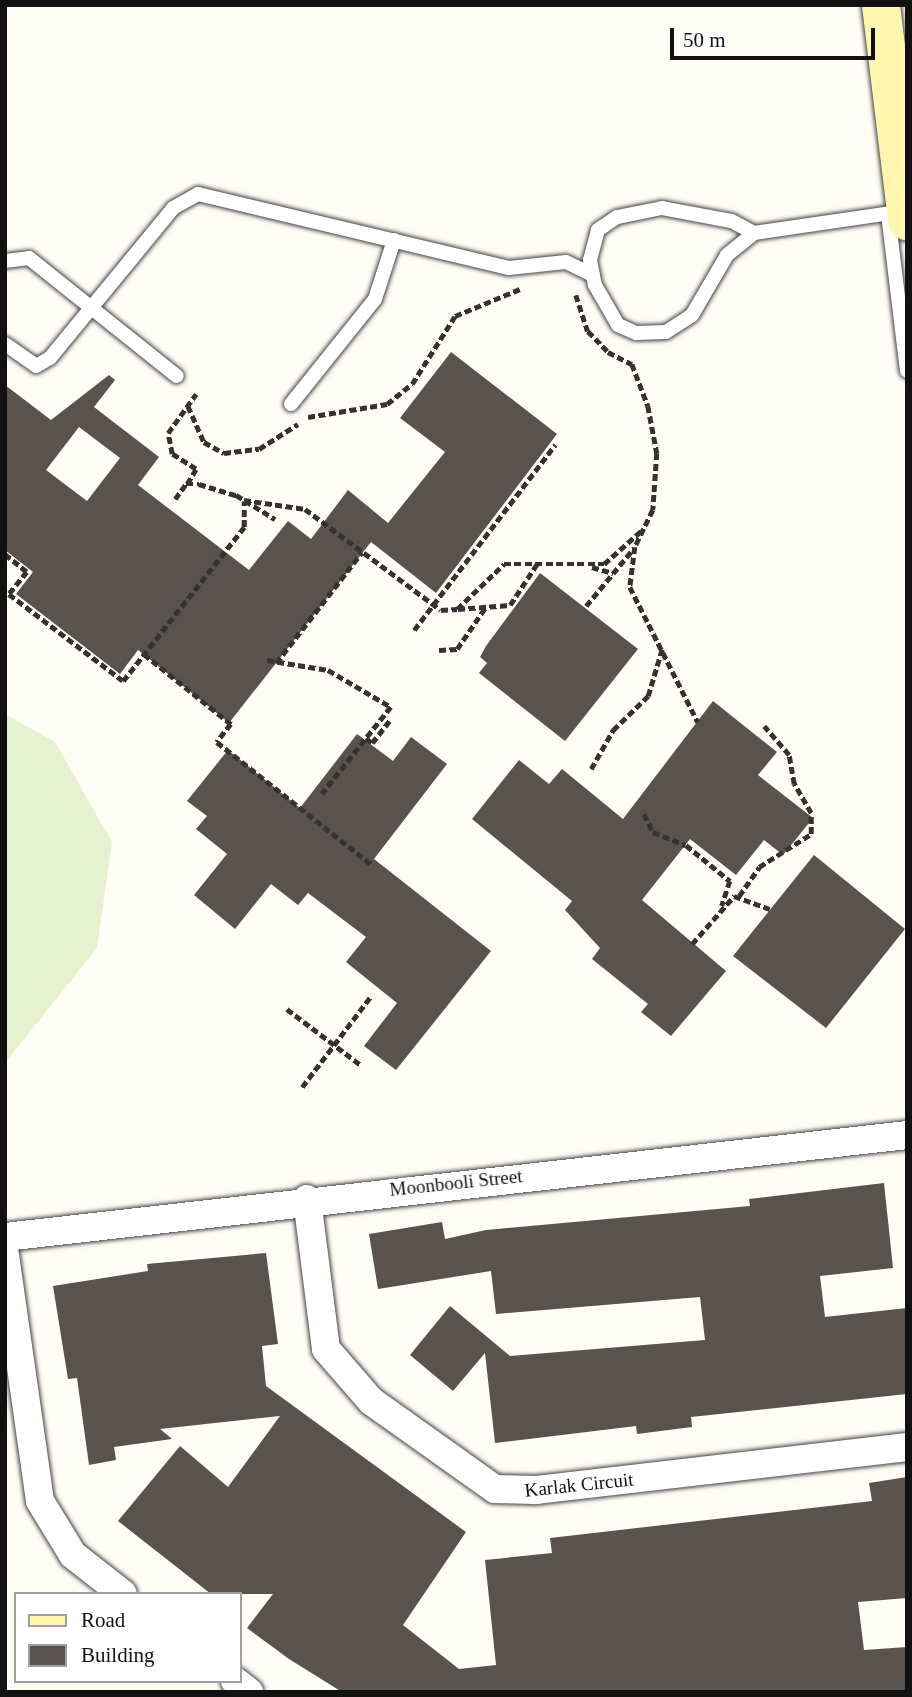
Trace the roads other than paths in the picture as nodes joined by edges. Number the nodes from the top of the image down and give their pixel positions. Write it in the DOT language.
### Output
graph roads {
  1 [pos="881,5"];
  2 [pos="900,215"];
  3 [pos="754,233"];
  4 [pos="394,240"];
  5 [pos="5,261"];
  6 [pos="593,275"];
  7 [pos="91,307"];
  8 [pos="5,344"];
  9 [pos="907,372"];
  10 [pos="177,376"];
  11 [pos="291,404"];
  12 [pos="907,1135"];
  13 [pos="307,1199"];
  14 [pos="5,1237"];
  15 [pos="5,1255"];
  16 [pos="907,1447"];
  17 [pos="120,1592"];
  1 -- 2 [label="main road"];
  2 -- 3 [label="lane"];
  2 -- 9 [label="lane"];
  3 -- 6 [label="lane"];
  3 -- 6 [label="lane"];
  4 -- 6 [label="lane"];
  4 -- 7 [label="lane"];
  4 -- 11 [label="lane"];
  5 -- 7 [label="lane"];
  7 -- 8 [label="lane"];
  7 -- 10 [label="lane"];
  12 -- 13 [label="street, Moonbooli Street"];
  13 -- 14 [label="street, Moonbooli Street"];
  13 -- 16 [label="street, Karlak Circuit"];
  15 -- 17 [label="street"];
}
